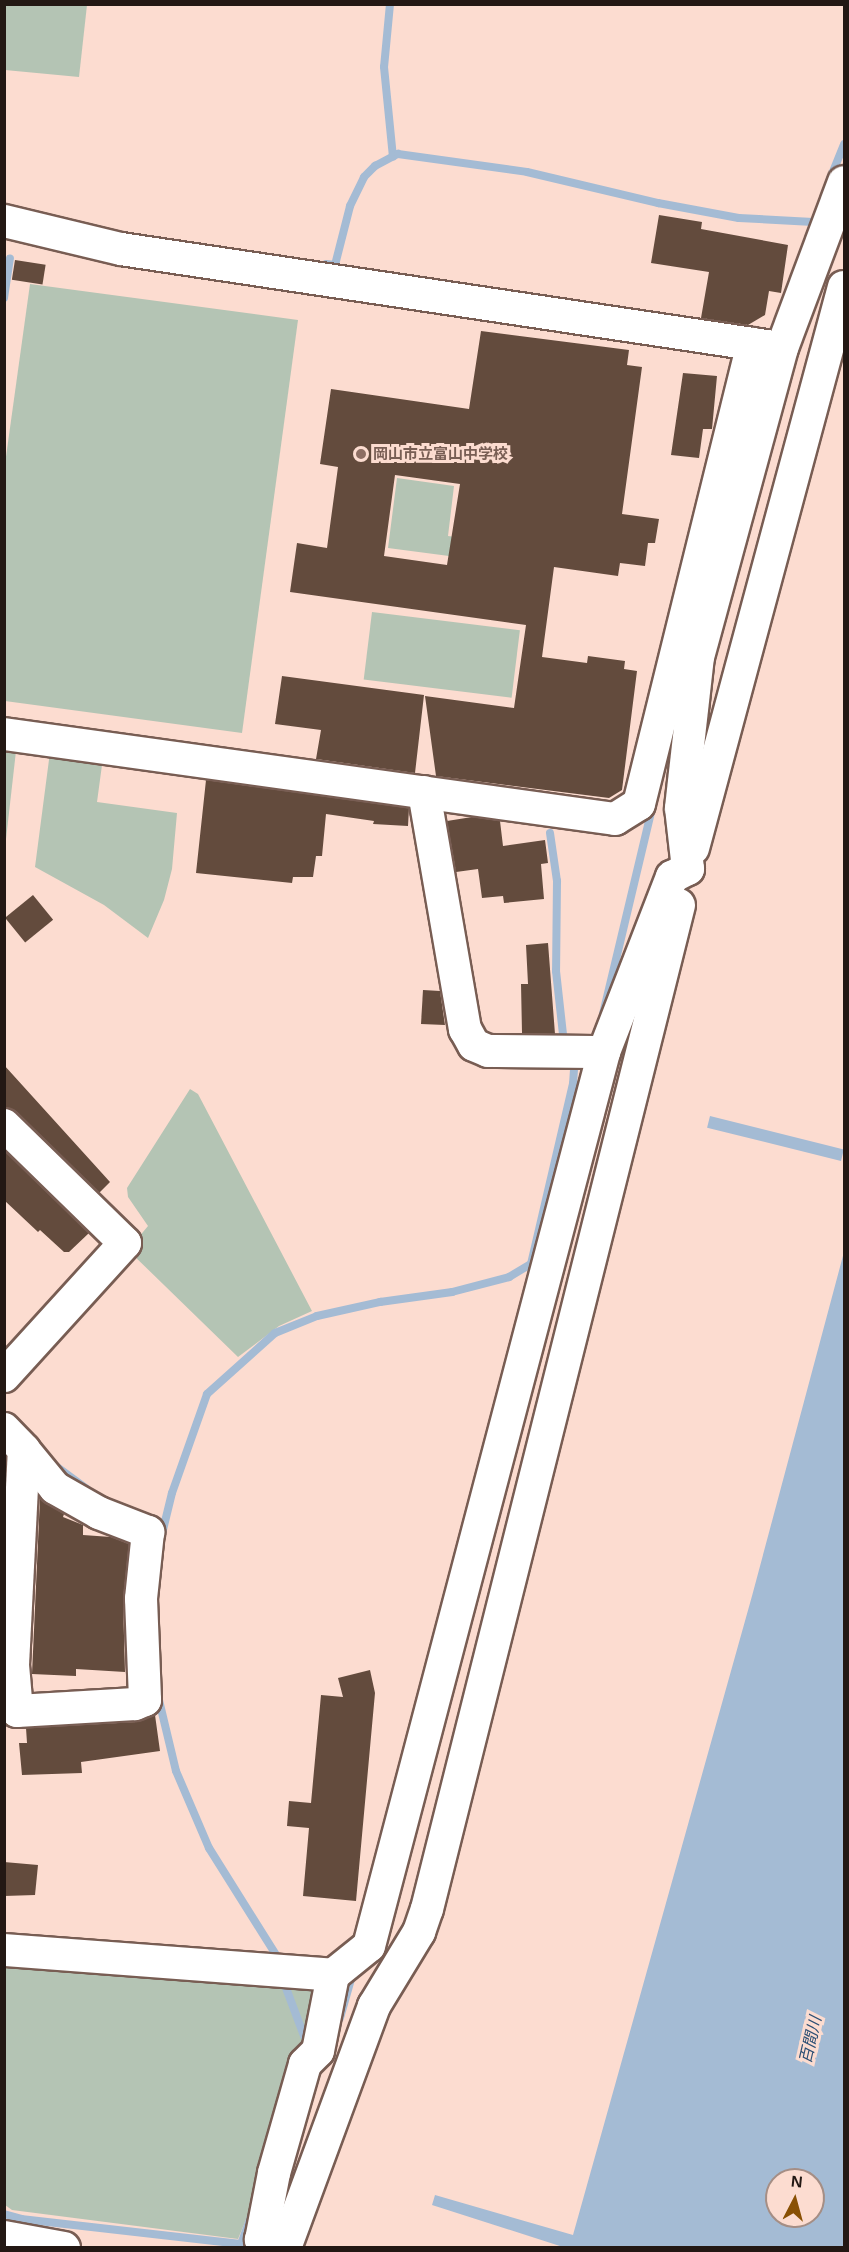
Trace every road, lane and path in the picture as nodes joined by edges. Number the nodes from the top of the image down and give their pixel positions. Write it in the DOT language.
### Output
graph roads {
  1 [pos="844,182"];
  2 [pos="4,221"];
  3 [pos="844,287"];
  4 [pos="768,346"];
  5 [pos="687,655"];
  6 [pos="4,734"];
  7 [pos="424,792"];
  8 [pos="688,869"];
  9 [pos="604,1052"];
  10 [pos="4,1125"];
  11 [pos="4,1376"];
  12 [pos="14,1439"];
  13 [pos="4,1950"];
  14 [pos="333,1975"];
  15 [pos="4,2237"];
  16 [pos="64,2247"];
  17 [pos="264,2247"];
  18 [pos="285,2247"];
  1 -- 4 [label="street"];
  2 -- 4 [label="street"];
  3 -- 8 [label="street"];
  4 -- 5 [label="street"];
  5 -- 7 [label="street"];
  5 -- 8 [label="street"];
  6 -- 7 [label="street"];
  7 -- 9 [label="street"];
  8 -- 9 [label="street"];
  8 -- 18 [label="street"];
  9 -- 14 [label="street"];
  10 -- 11 [label="street"];
  12 -- 12 [label="street"];
  13 -- 14 [label="street"];
  14 -- 17 [label="street"];
  15 -- 16 [label="street"];
}
